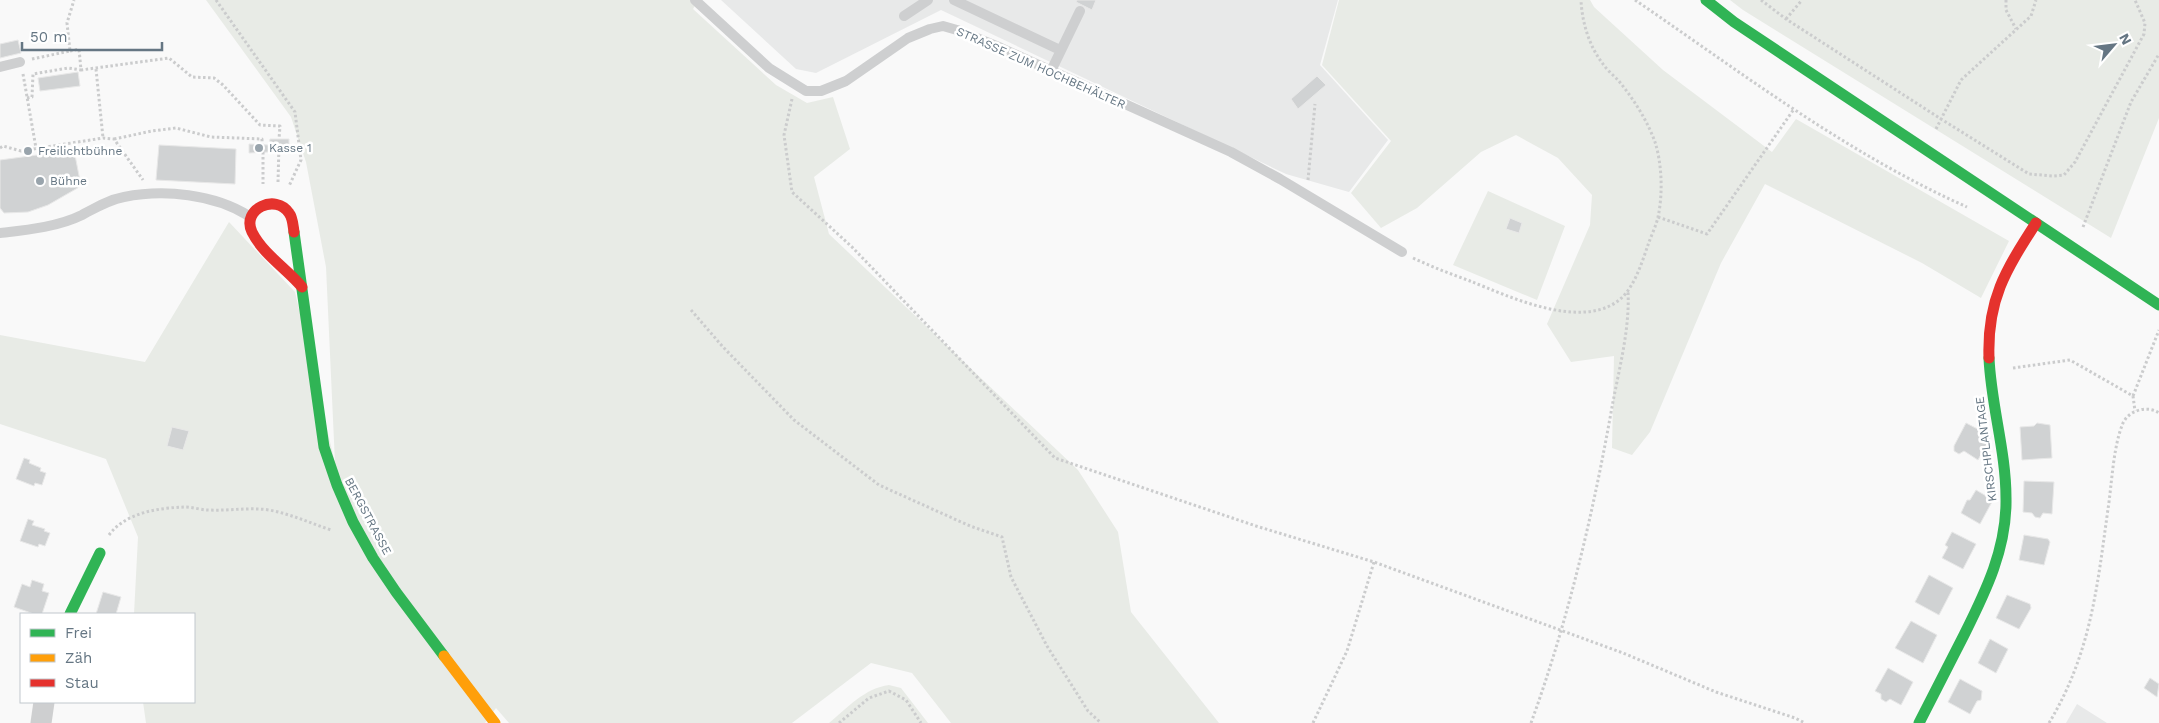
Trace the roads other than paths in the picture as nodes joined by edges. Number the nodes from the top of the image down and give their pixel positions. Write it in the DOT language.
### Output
graph roads {
  1 [pos="695,0"];
  2 [pos="928,0"];
  3 [pos="954,0"];
  4 [pos="1706,0"];
  5 [pos="1080,11"];
  6 [pos="904,16"];
  7 [pos="1060,50"];
  8 [pos="20,62"];
  9 [pos="0,67"];
  10 [pos="1051,71"];
  11 [pos="251,217"];
  12 [pos="2036,223"];
  13 [pos="0,233"];
  14 [pos="1402,252"];
  15 [pos="302,287"];
  16 [pos="2159,305"];
  17 [pos="100,553"];
  18 [pos="70,613"];
  19 [pos="44,703"];
  20 [pos="40,723"];
  21 [pos="495,723"];
  22 [pos="1918,723"];
  1 -- 10 [label="lane, STRASSE ZUM HOCHBEHÄLTER"];
  2 -- 6 [label="lane"];
  3 -- 7 [label="lane"];
  4 -- 12 [label="street"];
  5 -- 7 [label="lane"];
  7 -- 10 [label="lane"];
  8 -- 9 [label="lane"];
  10 -- 14 [label="lane, STRASSE ZUM HOCHBEHÄLTER"];
  11 -- 13 [label="lane"];
  11 -- 15 [label="street"];
  11 -- 15 [label="street, BERGSTRASSE"];
  12 -- 16 [label="street"];
  12 -- 22 [label="street, KIRSCHPLANTAGE"];
  15 -- 21 [label="street, BERGSTRASSE"];
  17 -- 18 [label="street"];
  19 -- 20 [label="street"];
}
